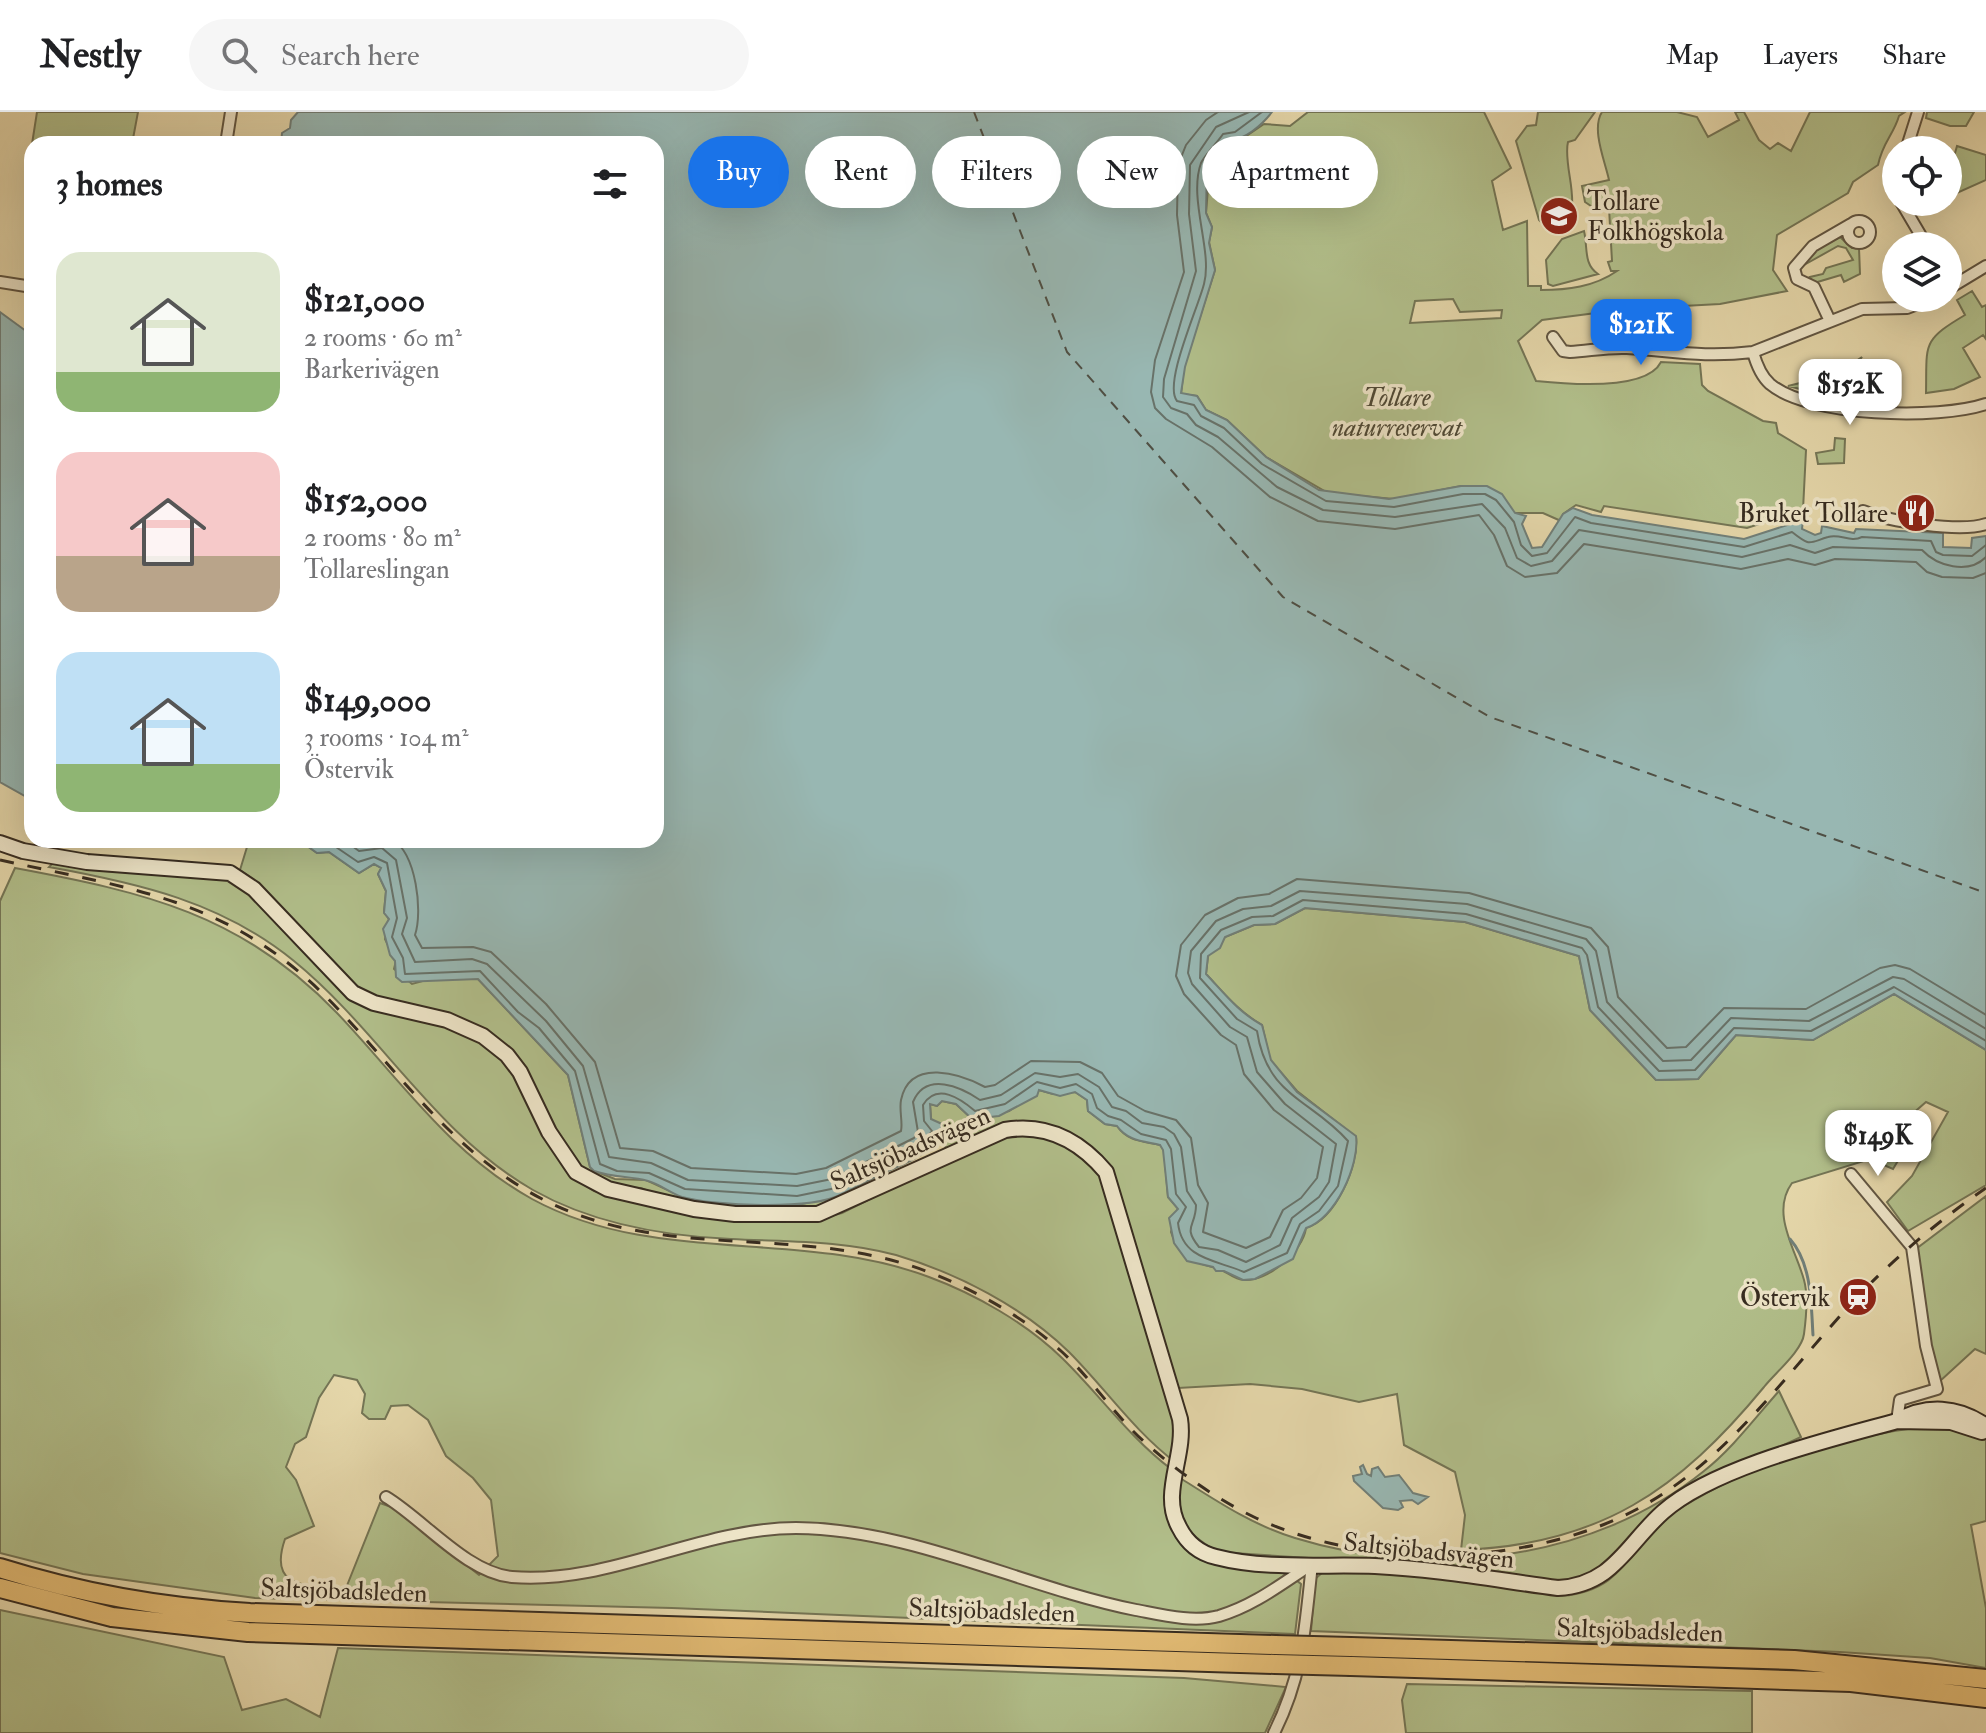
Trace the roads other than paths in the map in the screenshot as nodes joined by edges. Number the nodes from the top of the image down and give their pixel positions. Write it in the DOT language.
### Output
graph roads {
  1 [pos="231,112"];
  2 [pos="1918,112"];
  3 [pos="227,136"];
  4 [pos="1910,136"];
  5 [pos="1851,224"];
  6 [pos="1986,266"];
  7 [pos="1962,278"];
  8 [pos="0,282"];
  9 [pos="24,286"];
  10 [pos="1882,308"];
  11 [pos="1830,321"];
  12 [pos="1553,337"];
  13 [pos="1753,352"];
  14 [pos="1986,404"];
  15 [pos="1863,511"];
  16 [pos="1986,524"];
  17 [pos="0,843"];
  18 [pos="1851,1174"];
  19 [pos="1897,1421"];
  20 [pos="1986,1426"];
  21 [pos="1986,1434"];
  22 [pos="386,1497"];
  23 [pos="1312,1564"];
  24 [pos="0,1568"];
  25 [pos="0,1588"];
  26 [pos="1275,1654"];
  27 [pos="1351,1657"];
  28 [pos="1986,1679"];
  29 [pos="1986,1698"];
  30 [pos="1274,1733"];
  1 -- 3 [label="street"];
  2 -- 4 [label="street"];
  5 -- 11 [label="street"];
  6 -- 7 [label="street"];
  8 -- 9 [label="street"];
  10 -- 11 [label="street"];
  11 -- 13 [label="street"];
  12 -- 13 [label="street"];
  13 -- 14 [label="street"];
  15 -- 16 [label="street"];
  17 -- 23 [label="street, Saltsjöbadsvägen"];
  18 -- 19 [label="street"];
  19 -- 20 [label="street, Saltsjöbadsvägen"];
  19 -- 21 [label="street, Saltsjöbadsvägen"];
  19 -- 23 [label="street, Saltsjöbadsvägen"];
  22 -- 23 [label="street"];
  23 -- 30 [label="street"];
  24 -- 26 [label="highway, Saltsjöbadsleden"];
  25 -- 26 [label="highway, Saltsjöbadsleden"];
  26 -- 27 [label="highway, Saltsjöbadsleden, bridge"];
  27 -- 28 [label="highway, Saltsjöbadsleden"];
  27 -- 29 [label="highway, Saltsjöbadsleden"];
}
